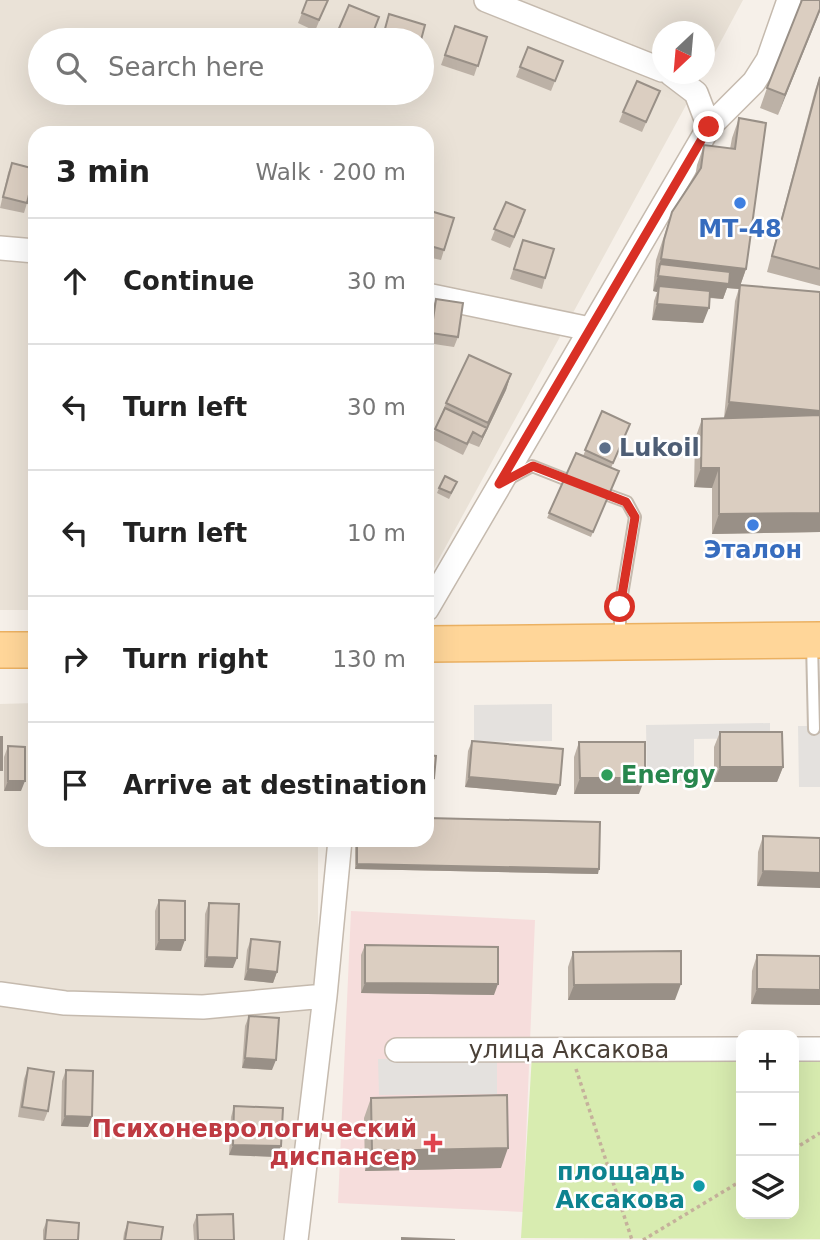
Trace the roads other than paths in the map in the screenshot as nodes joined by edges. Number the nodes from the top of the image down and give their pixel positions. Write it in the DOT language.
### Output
graph roads {
  1 [pos="486,0"];
  2 [pos="789,0"];
  3 [pos="652,66"];
  4 [pos="684,84"];
  5 [pos="709,127"];
  6 [pos="0,248"];
  7 [pos="28,250"];
  8 [pos="434,296"];
  9 [pos="590,329"];
  10 [pos="499,484"];
  11 [pos="434,597"];
  12 [pos="816,640"];
  13 [pos="620,642"];
  14 [pos="434,644"];
  15 [pos="0,650"];
  16 [pos="28,650"];
  17 [pos="814,729"];
  18 [pos="339,847"];
  19 [pos="0,994"];
  20 [pos="325,996"];
  21 [pos="736,1049"];
  22 [pos="799,1049"];
  23 [pos="820,1049"];
  24 [pos="397,1050"];
  25 [pos="296,1240"];
  1 -- 3 [label="street"];
  2 -- 5 [label="street"];
  4 -- 5 [label="street"];
  5 -- 9 [label="street"];
  6 -- 7 [label="street"];
  8 -- 9 [label="street"];
  9 -- 10 [label="street"];
  10 -- 11 [label="street"];
  10 -- 13 [label="lane"];
  12 -- 13 [label="main road"];
  12 -- 17 [label="lane"];
  13 -- 14 [label="main road"];
  15 -- 16 [label="main road"];
  18 -- 20 [label="street"];
  19 -- 20 [label="street"];
  20 -- 25 [label="street"];
  21 -- 24 [label="street, улица Аксакова"];
  22 -- 23 [label="street"];
}
